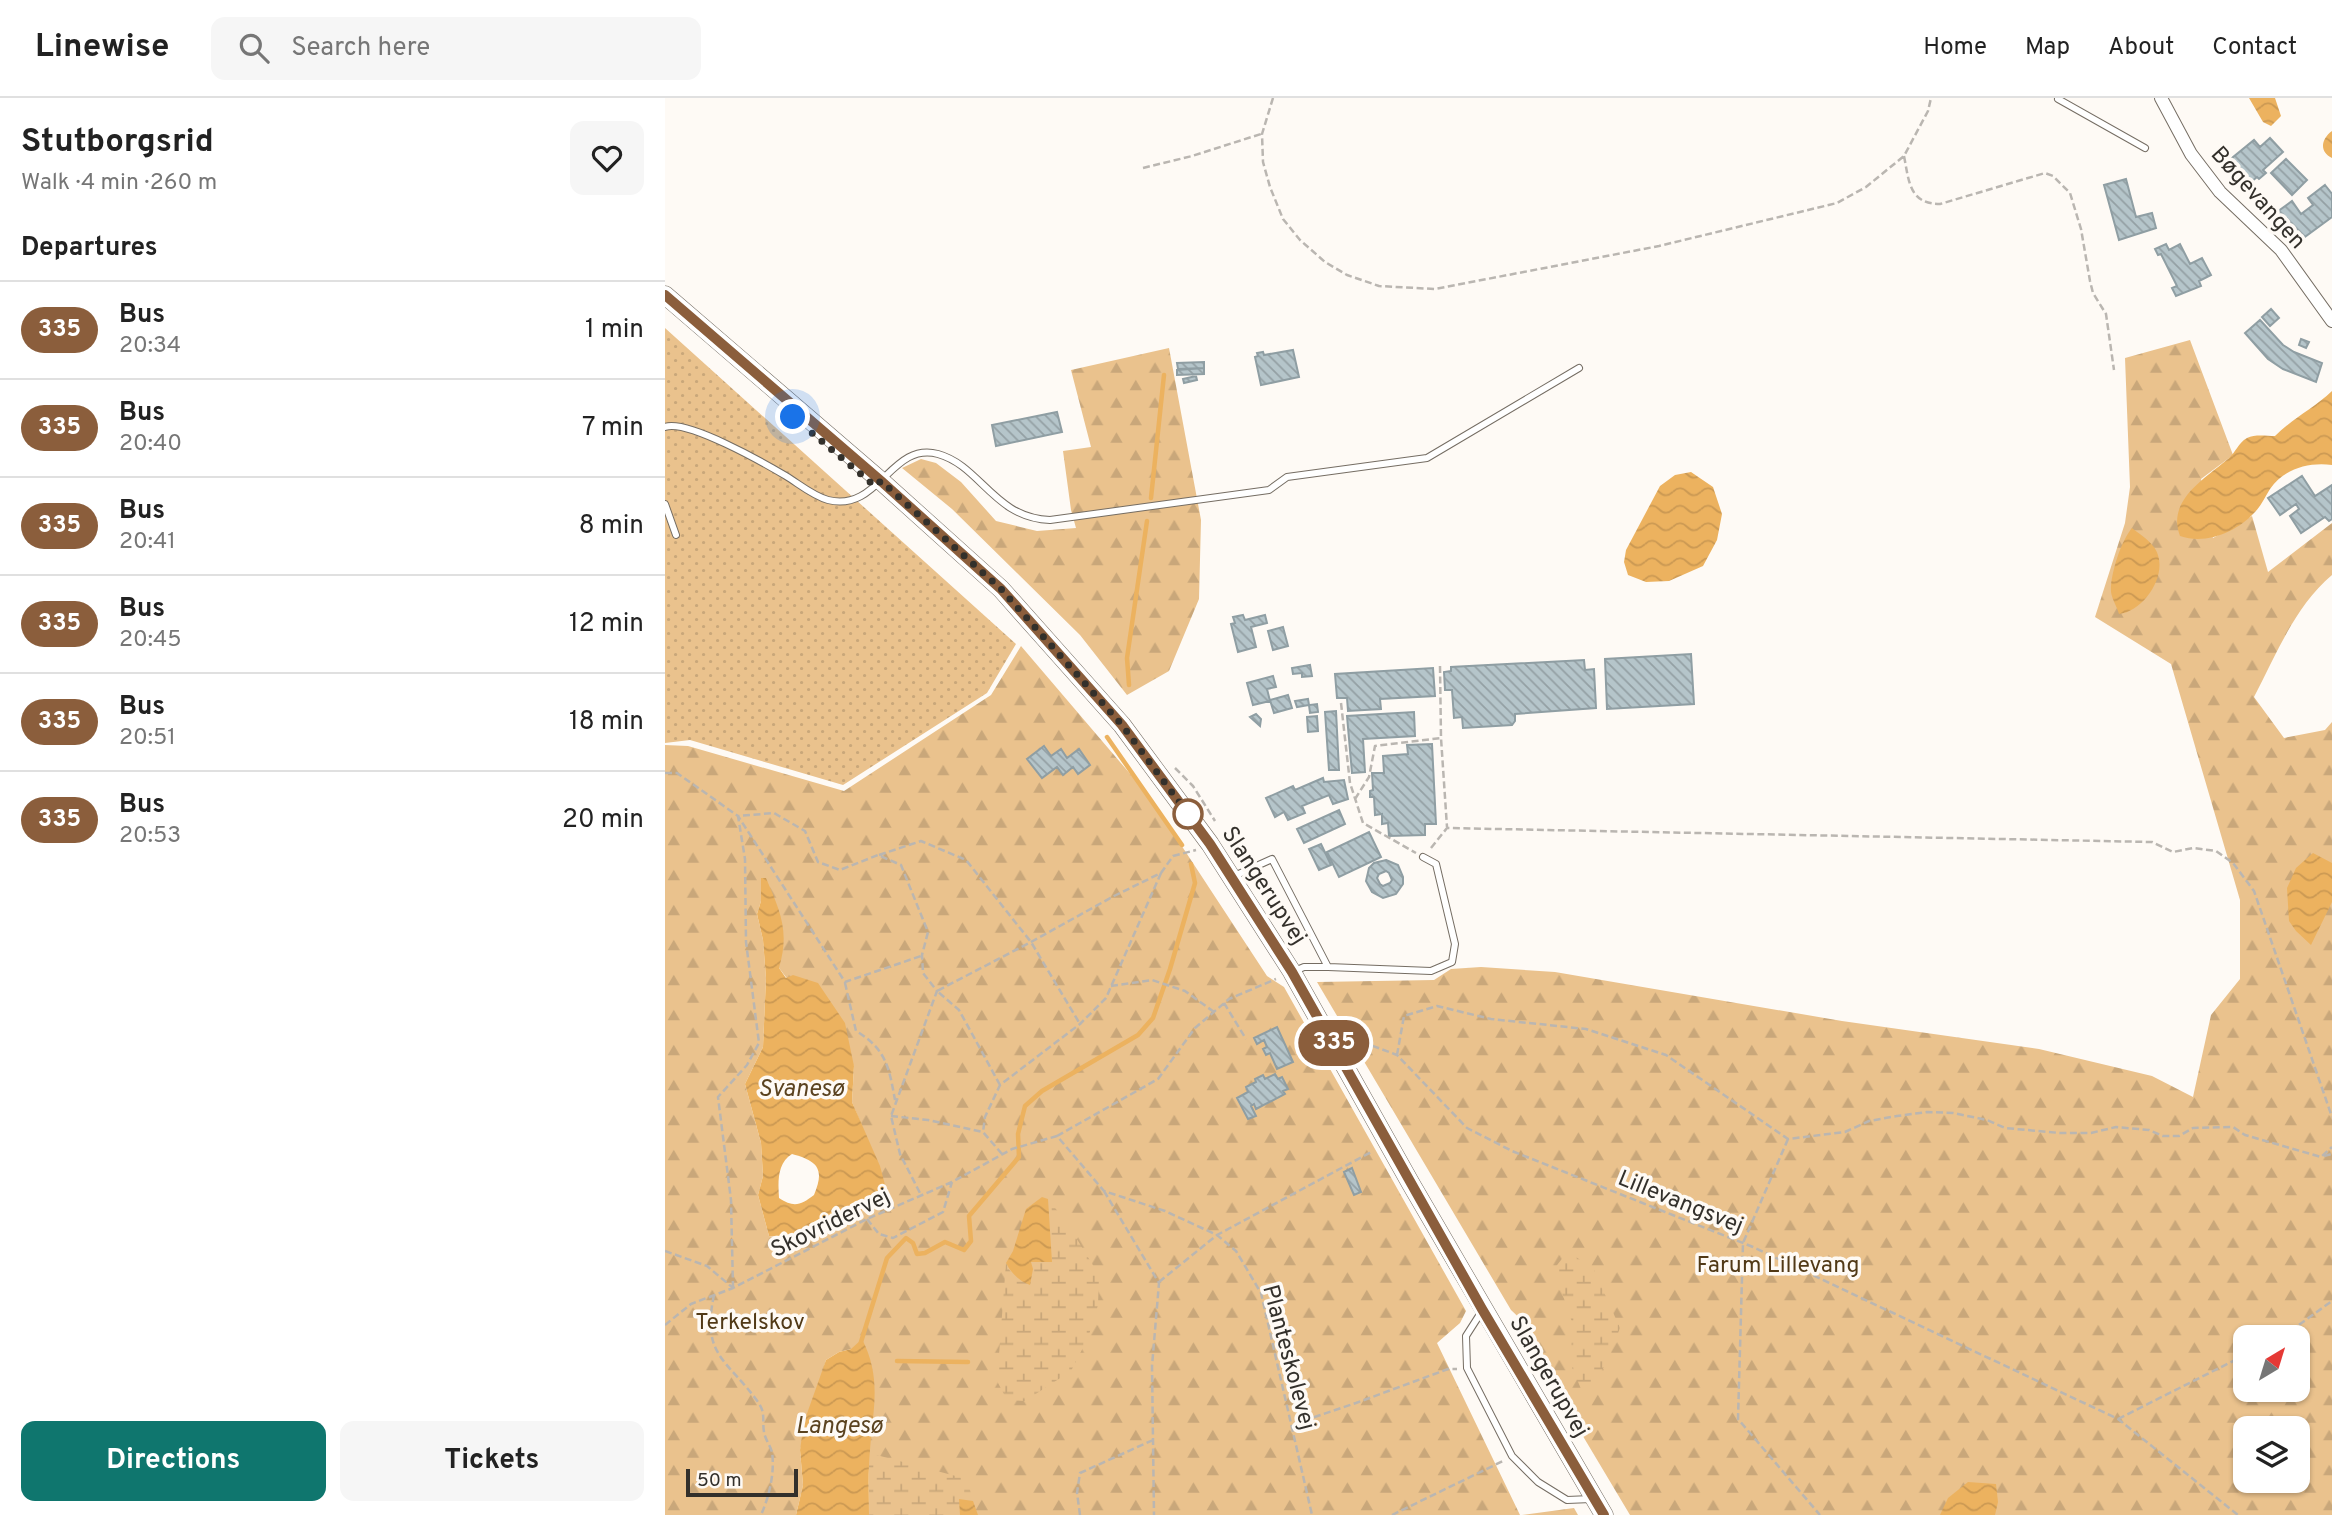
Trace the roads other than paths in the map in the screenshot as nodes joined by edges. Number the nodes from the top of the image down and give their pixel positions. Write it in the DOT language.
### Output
graph roads {
  1 [pos="2161,98"];
  2 [pos="2058,99"];
  3 [pos="2145,148"];
  4 [pos="665,295"];
  5 [pos="2332,321"];
  6 [pos="1579,368"];
  7 [pos="665,427"];
  8 [pos="881,481"];
  9 [pos="665,504"];
  10 [pos="676,535"];
  11 [pos="1423,857"];
  12 [pos="1231,877"];
  13 [pos="1328,967"];
  14 [pos="1292,972"];
  15 [pos="1482,1309"];
  16 [pos="1594,1499"];
  17 [pos="1604,1515"];
  1 -- 5 [label="street, Bøgevangen"];
  2 -- 3 [label="lane"];
  4 -- 8 [label="main road, Slangerupvej"];
  6 -- 8 [label="lane"];
  7 -- 8 [label="lane"];
  8 -- 12 [label="main road, Slangerupvej"];
  9 -- 10 [label="lane"];
  11 -- 13 [label="lane"];
  12 -- 13 [label="lane"];
  12 -- 14 [label="main road, Slangerupvej"];
  13 -- 14 [label="lane"];
  14 -- 15 [label="main road, Slangerupvej"];
  15 -- 16 [label="main road, Slangerupvej"];
  15 -- 16 [label="lane"];
  16 -- 17 [label="main road, Slangerupvej"];
}
